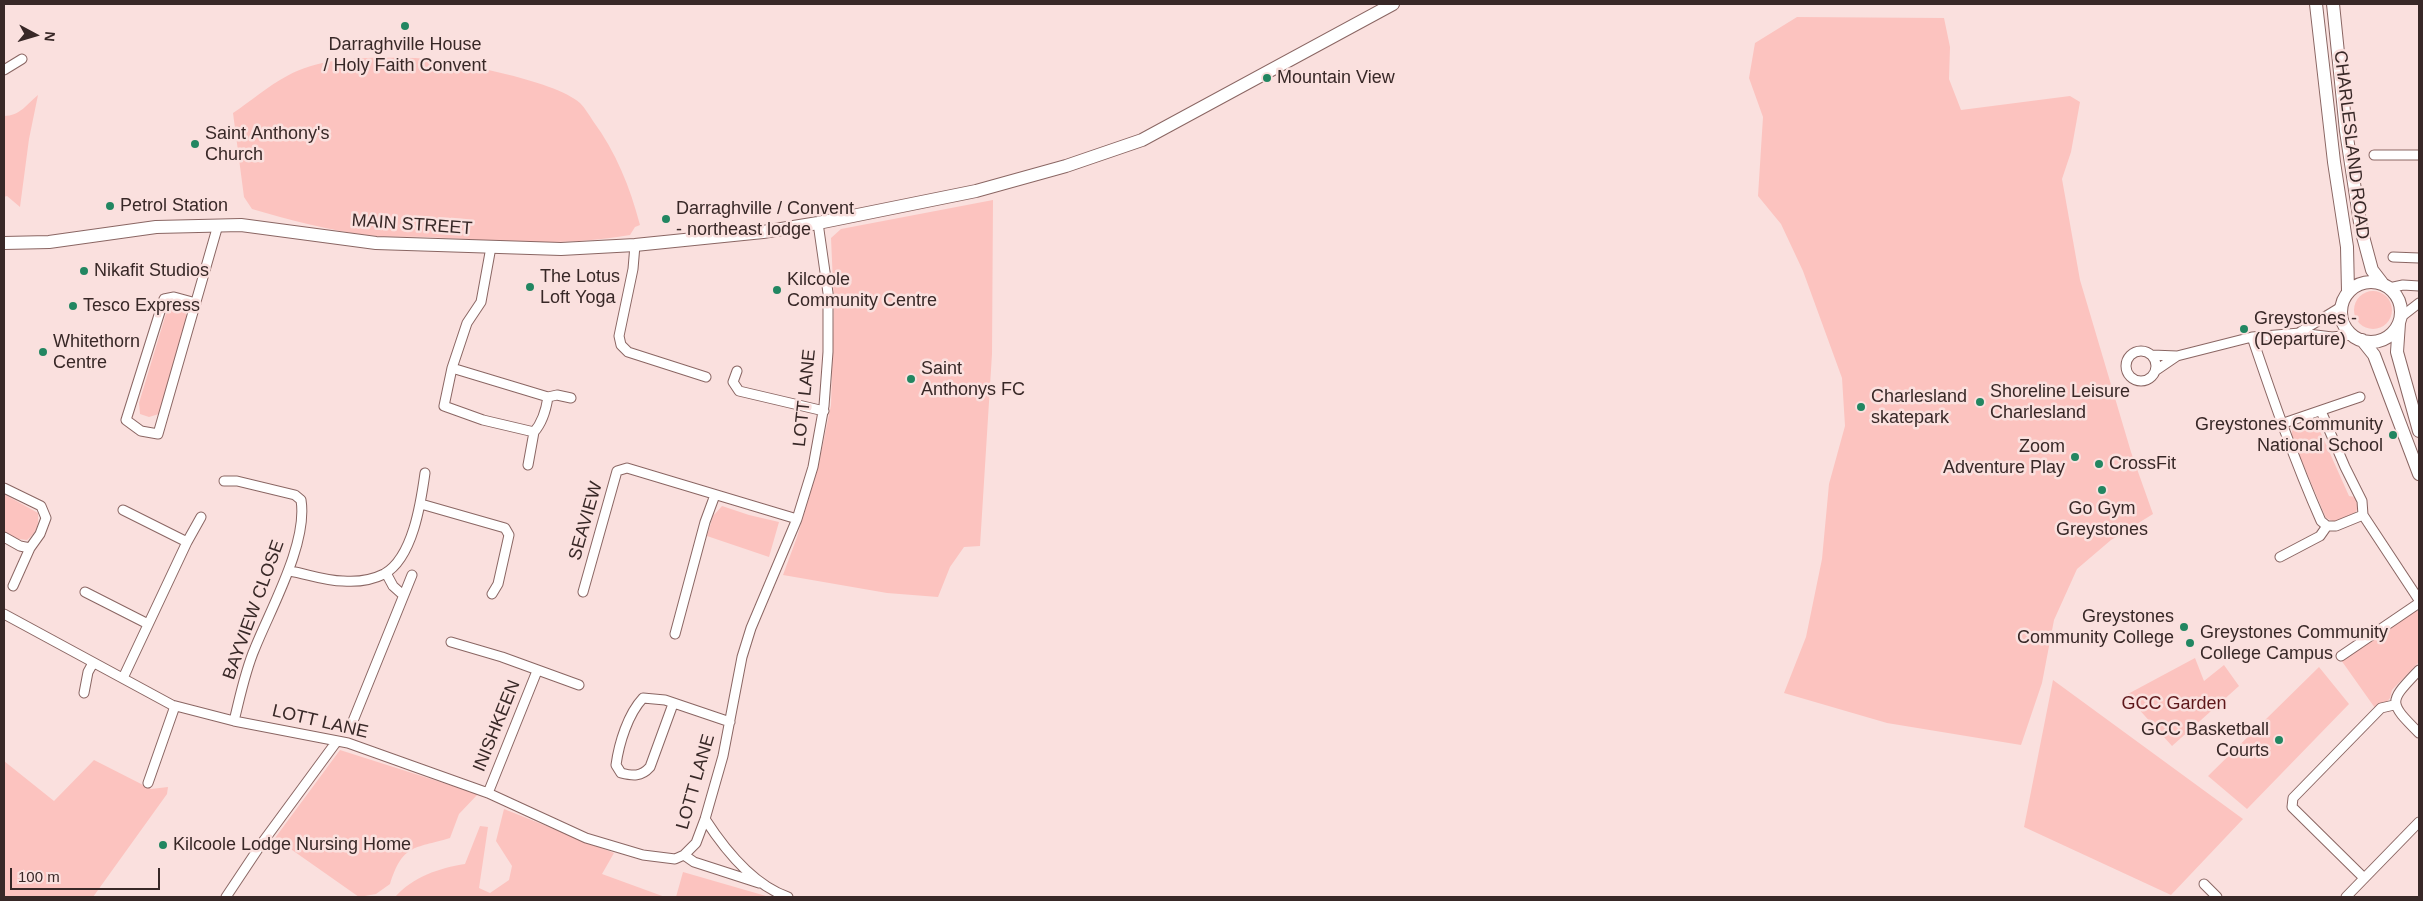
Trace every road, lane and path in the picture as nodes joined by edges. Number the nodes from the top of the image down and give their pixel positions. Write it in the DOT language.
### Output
graph roads {
  1 [pos="1394,4"];
  2 [pos="2316,4"];
  3 [pos="2333,4"];
  4 [pos="22,59"];
  5 [pos="4,70"];
  6 [pos="2374,154"];
  7 [pos="2419,155"];
  8 [pos="818,223"];
  9 [pos="218,225"];
  10 [pos="4,243"];
  11 [pos="635,245"];
  12 [pos="491,247"];
  13 [pos="2392,258"];
  14 [pos="2419,258"];
  15 [pos="2386,286"];
  16 [pos="2419,286"];
  17 [pos="2348,292"];
  18 [pos="2419,303"];
  19 [pos="196,304"];
  20 [pos="2341,307"];
  21 [pos="2400,320"];
  22 [pos="2300,333"];
  23 [pos="2252,337"];
  24 [pos="2357,338"];
  25 [pos="2152,355"];
  26 [pos="2177,356"];
  27 [pos="452,368"];
  28 [pos="737,371"];
  29 [pos="2155,371"];
  30 [pos="706,377"];
  31 [pos="548,397"];
  32 [pos="571,398"];
  33 [pos="2360,398"];
  34 [pos="824,411"];
  35 [pos="2321,411"];
  36 [pos="2281,424"];
  37 [pos="2419,430"];
  38 [pos="534,432"];
  39 [pos="528,465"];
  40 [pos="425,473"];
  41 [pos="2419,474"];
  42 [pos="224,481"];
  43 [pos="4,488"];
  44 [pos="715,495"];
  45 [pos="421,504"];
  46 [pos="123,510"];
  47 [pos="2363,515"];
  48 [pos="201,516"];
  49 [pos="797,519"];
  50 [pos="2327,526"];
  51 [pos="4,537"];
  52 [pos="187,542"];
  53 [pos="30,548"];
  54 [pos="2280,556"];
  55 [pos="290,571"];
  56 [pos="386,573"];
  57 [pos="412,575"];
  58 [pos="13,586"];
  59 [pos="85,592"];
  60 [pos="584,592"];
  61 [pos="492,594"];
  62 [pos="403,596"];
  63 [pos="2419,602"];
  64 [pos="4,614"];
  65 [pos="148,624"];
  66 [pos="675,634"];
  67 [pos="451,642"];
  68 [pos="2341,656"];
  69 [pos="93,662"];
  70 [pos="2419,670"];
  71 [pos="537,671"];
  72 [pos="123,678"];
  73 [pos="579,685"];
  74 [pos="84,693"];
  75 [pos="673,704"];
  76 [pos="2394,705"];
  77 [pos="175,706"];
  78 [pos="234,721"];
  79 [pos="353,721"];
  80 [pos="730,722"];
  81 [pos="2419,733"];
  82 [pos="337,741"];
  83 [pos="148,782"];
  84 [pos="488,793"];
  85 [pos="705,819"];
  86 [pos="2419,822"];
  87 [pos="684,855"];
  88 [pos="2364,878"];
  89 [pos="762,884"];
  90 [pos="2204,884"];
  91 [pos="226,897"];
  92 [pos="788,897"];
  93 [pos="2217,897"];
  94 [pos="2346,897"];
  1 -- 8 [label="main road, MAIN STREET"];
  2 -- 17 [label="main road, CHARLESLAND ROAD"];
  3 -- 15 [label="main road, CHARLESLAND ROAD"];
  4 -- 5 [label="street"];
  6 -- 7 [label="street"];
  8 -- 11 [label="main road, MAIN STREET"];
  8 -- 34 [label="street, LOTT LANE"];
  9 -- 10 [label="main road, MAIN STREET"];
  9 -- 12 [label="main road, MAIN STREET"];
  9 -- 19 [label="street"];
  11 -- 12 [label="main road, MAIN STREET"];
  11 -- 30 [label="street"];
  12 -- 27 [label="street"];
  13 -- 14 [label="street"];
  15 -- 16 [label="street"];
  15 -- 17 [label="main road"];
  15 -- 21 [label="main road"];
  17 -- 20 [label="main road"];
  18 -- 21 [label="street"];
  19 -- 19 [label="street"];
  20 -- 22 [label="street"];
  20 -- 24 [label="main road"];
  21 -- 24 [label="main road"];
  21 -- 37 [label="main road"];
  22 -- 23 [label="street"];
  22 -- 24 [label="street"];
  23 -- 26 [label="street"];
  23 -- 36 [label="street"];
  24 -- 41 [label="main road"];
  25 -- 26 [label="street"];
  25 -- 29 [label="street"];
  25 -- 29 [label="street"];
  26 -- 29 [label="street"];
  27 -- 31 [label="street"];
  27 -- 38 [label="street"];
  28 -- 34 [label="street"];
  31 -- 32 [label="street"];
  31 -- 38 [label="street"];
  33 -- 35 [label="street"];
  34 -- 49 [label="street, LOTT LANE"];
  35 -- 36 [label="street"];
  35 -- 47 [label="street"];
  36 -- 50 [label="street"];
  38 -- 39 [label="street"];
  40 -- 45 [label="street"];
  42 -- 55 [label="street, BAYVIEW CLOSE"];
  43 -- 53 [label="street"];
  44 -- 49 [label="street, SEAVIEW"];
  44 -- 60 [label="street, SEAVIEW"];
  44 -- 66 [label="street"];
  45 -- 56 [label="street"];
  45 -- 61 [label="street"];
  46 -- 52 [label="street"];
  47 -- 50 [label="street"];
  47 -- 63 [label="street"];
  48 -- 52 [label="street"];
  49 -- 80 [label="street, LOTT LANE"];
  50 -- 54 [label="street"];
  51 -- 53 [label="street"];
  52 -- 65 [label="street"];
  53 -- 58 [label="street"];
  55 -- 56 [label="street"];
  55 -- 78 [label="street, BAYVIEW CLOSE"];
  56 -- 62 [label="street"];
  57 -- 62 [label="street"];
  59 -- 65 [label="street"];
  62 -- 79 [label="street"];
  63 -- 68 [label="street"];
  64 -- 69 [label="street, LOTT LANE"];
  65 -- 72 [label="street"];
  67 -- 71 [label="street, INISHKEEN"];
  69 -- 72 [label="street, LOTT LANE"];
  69 -- 74 [label="street"];
  70 -- 76 [label="street"];
  71 -- 73 [label="street, INISHKEEN"];
  71 -- 84 [label="street, INISHKEEN"];
  72 -- 77 [label="street, LOTT LANE"];
  75 -- 75 [label="street"];
  75 -- 80 [label="street"];
  76 -- 81 [label="street"];
  76 -- 88 [label="street"];
  77 -- 78 [label="street, LOTT LANE"];
  77 -- 83 [label="street"];
  78 -- 82 [label="street, LOTT LANE"];
  80 -- 85 [label="street, LOTT LANE"];
  82 -- 84 [label="street, LOTT LANE"];
  82 -- 91 [label="street"];
  84 -- 87 [label="street, LOTT LANE"];
  85 -- 87 [label="street, LOTT LANE"];
  85 -- 89 [label="street"];
  86 -- 88 [label="street"];
  87 -- 89 [label="street"];
  88 -- 94 [label="street"];
  89 -- 92 [label="street"];
  90 -- 93 [label="street"];
}
